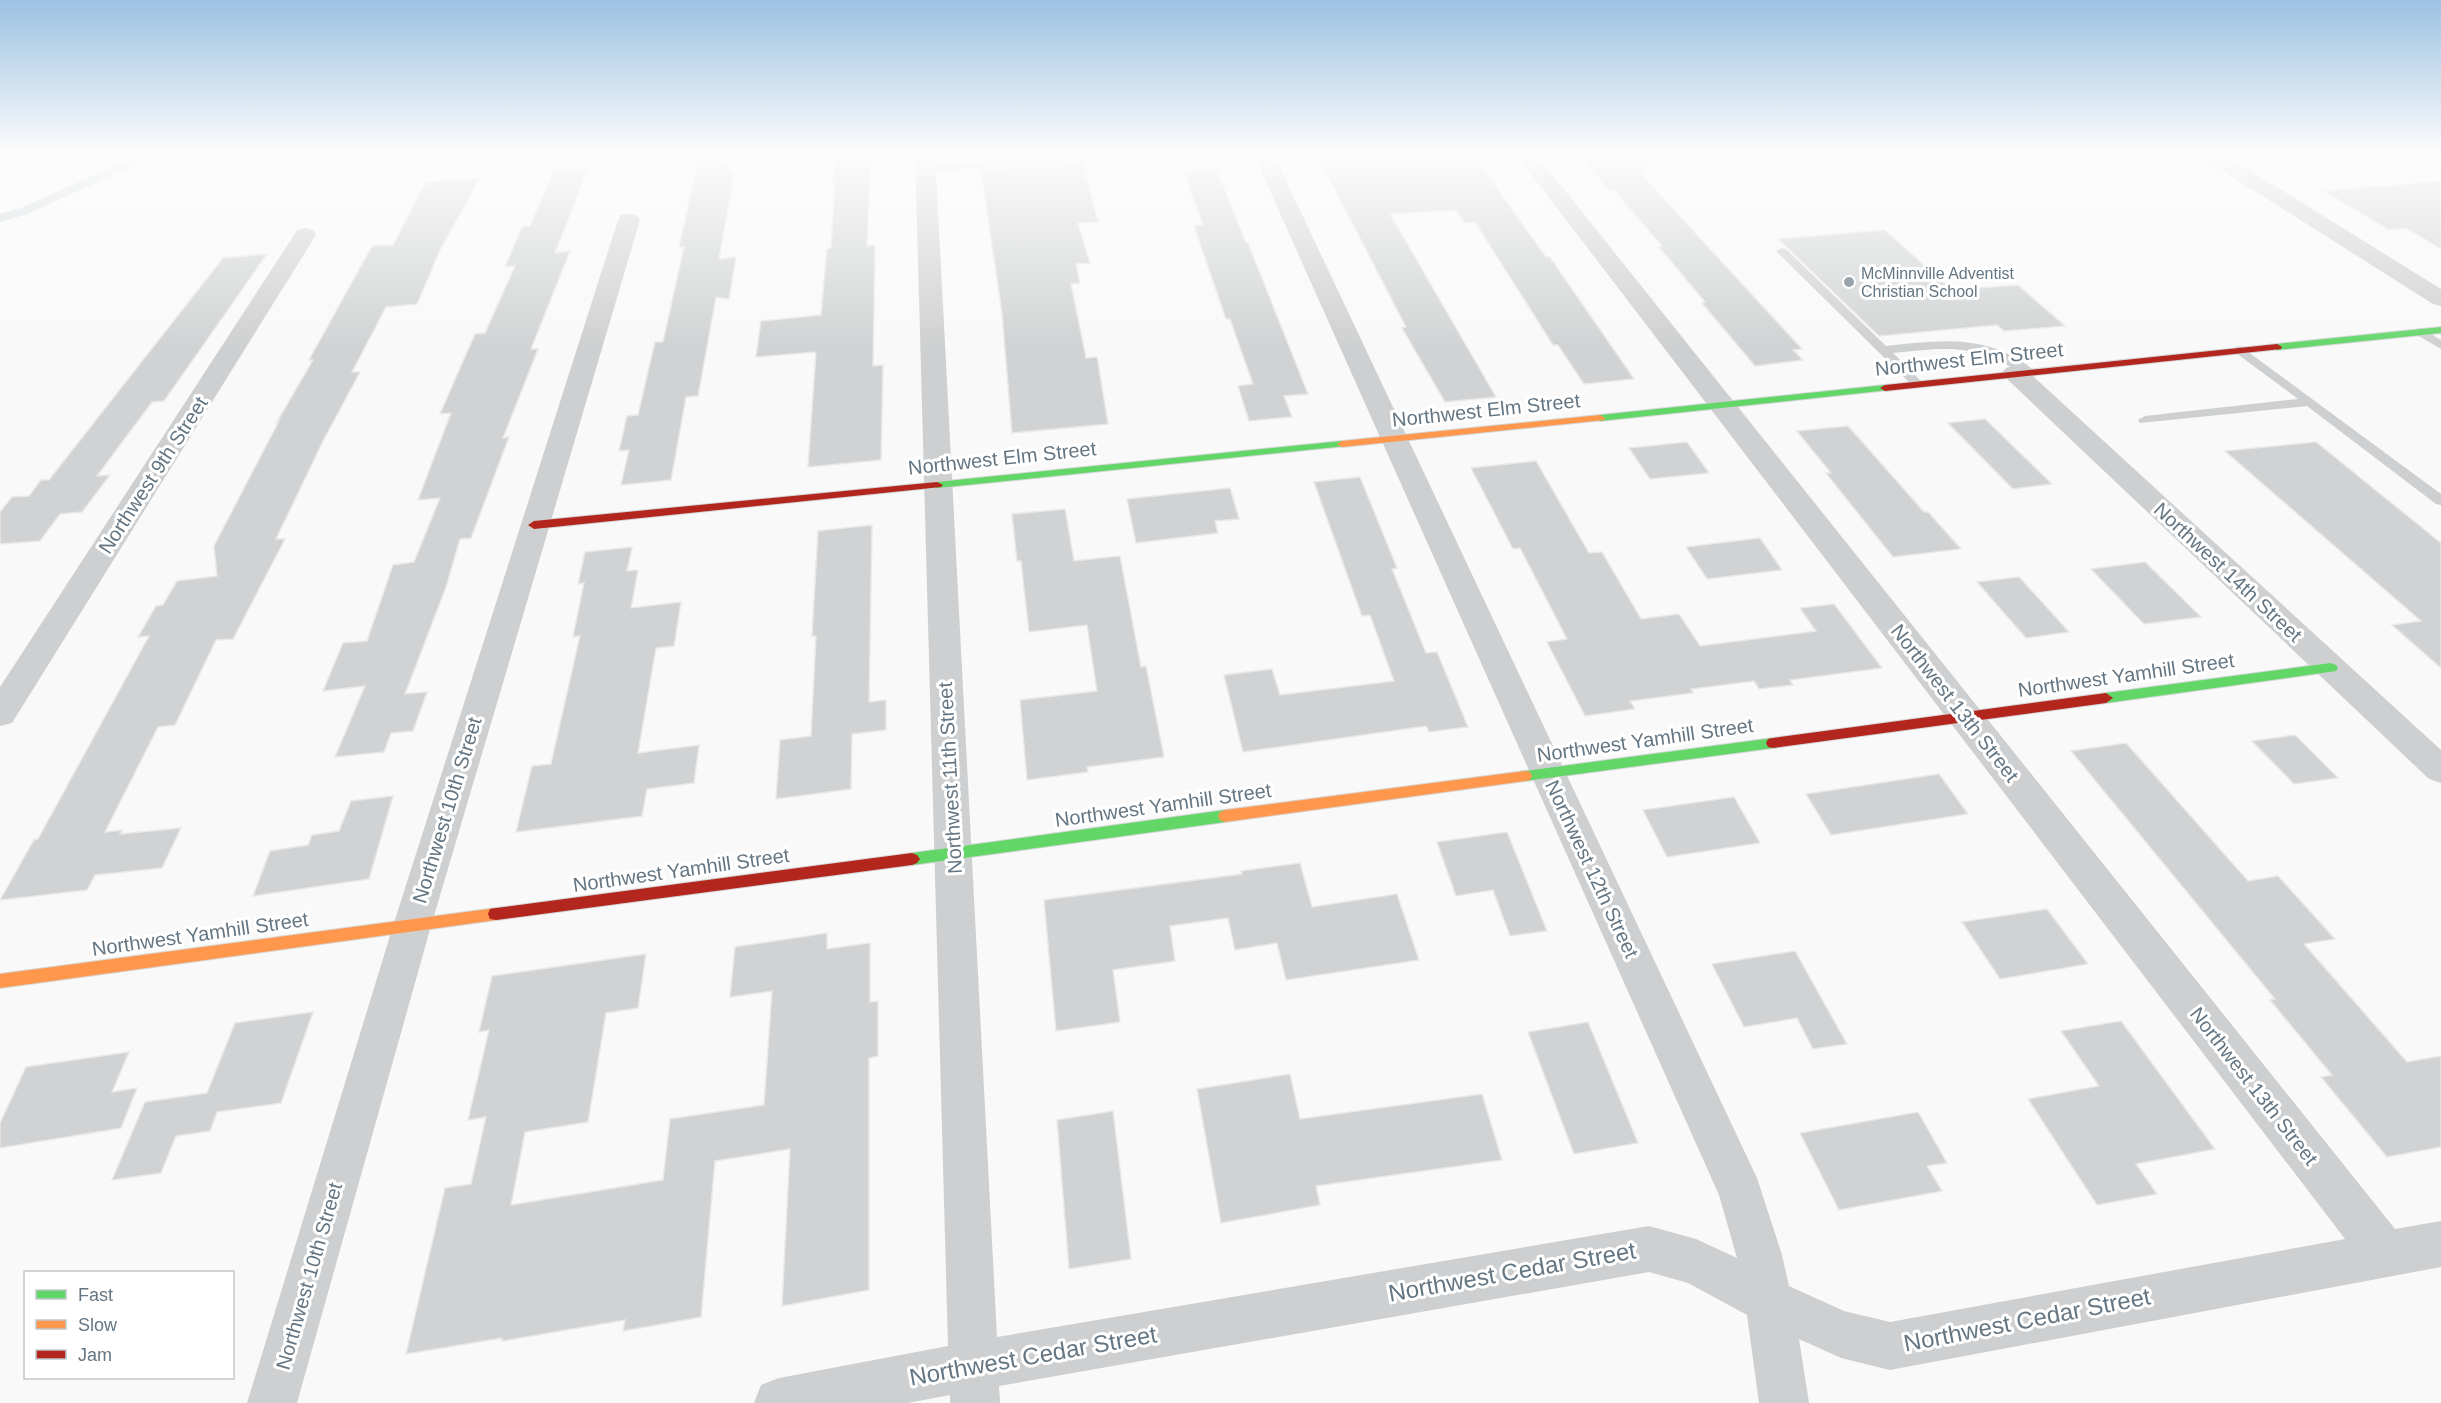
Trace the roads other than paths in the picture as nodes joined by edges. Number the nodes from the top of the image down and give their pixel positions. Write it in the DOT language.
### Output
graph roads {
  1 [pos="928,218"];
  2 [pos="1293,218"];
  3 [pos="1576,218"];
  4 [pos="2312,218"];
  5 [pos="629,220"];
  6 [pos="305,235"];
  7 [pos="1782,251"];
  8 [pos="2441,299"];
  9 [pos="2441,330"];
  10 [pos="2421,332"];
  11 [pos="2441,345"];
  12 [pos="1883,350"];
  13 [pos="2240,350"];
  14 [pos="2022,373"];
  15 [pos="1918,384"];
  16 [pos="2310,402"];
  17 [pos="1722,405"];
  18 [pos="2145,420"];
  19 [pos="1395,439"];
  20 [pos="937,483"];
  21 [pos="2441,501"];
  22 [pos="534,525"];
  23 [pos="2331,668"];
  24 [pos="0,714"];
  25 [pos="1966,717"];
  26 [pos="2441,770"];
  27 [pos="1548,773"];
  28 [pos="954,853"];
  29 [pos="412,926"];
  30 [pos="0,981"];
  31 [pos="2441,1244"];
  32 [pos="2385,1253"];
  33 [pos="1769,1300"];
  34 [pos="974,1384"];
  35 [pos="272,1403"];
  36 [pos="779,1403"];
  37 [pos="1784,1403"];
  1 -- 20 [label="street, Northwest 11th Street"];
  2 -- 19 [label="street, Northwest 12th Street"];
  3 -- 17 [label="street, Northwest 13th Street"];
  4 -- 8 [label="street"];
  5 -- 22 [label="street, Northwest 10th Street"];
  6 -- 24 [label="street, Northwest 9th Street"];
  7 -- 12 [label="lane"];
  9 -- 10 [label="street, Northwest Elm Street"];
  10 -- 11 [label="lane"];
  10 -- 13 [label="street, Northwest Elm Street"];
  12 -- 14 [label="lane"];
  12 -- 15 [label="lane"];
  13 -- 14 [label="street, Northwest Elm Street"];
  13 -- 16 [label="lane"];
  14 -- 15 [label="street, Northwest Elm Street"];
  14 -- 23 [label="street, Northwest 14th Street"];
  15 -- 17 [label="street, Northwest Elm Street"];
  16 -- 18 [label="lane"];
  16 -- 21 [label="lane"];
  17 -- 19 [label="street, Northwest Elm Street"];
  17 -- 25 [label="street, Northwest 13th Street"];
  19 -- 20 [label="street, Northwest Elm Street"];
  19 -- 27 [label="street, Northwest 12th Street"];
  20 -- 22 [label="street, Northwest Elm Street"];
  20 -- 28 [label="street, Northwest 11th Street"];
  22 -- 29 [label="street, Northwest 10th Street"];
  23 -- 25 [label="street, Northwest Yamhill Street"];
  23 -- 26 [label="street, Northwest 14th Street"];
  25 -- 27 [label="street, Northwest Yamhill Street"];
  25 -- 32 [label="street, Northwest 13th Street"];
  27 -- 28 [label="street, Northwest Yamhill Street"];
  27 -- 33 [label="street, Northwest 12th Street"];
  28 -- 29 [label="street, Northwest Yamhill Street"];
  28 -- 34 [label="street, Northwest 11th Street"];
  29 -- 30 [label="street, Northwest Yamhill Street"];
  29 -- 35 [label="street, Northwest 10th Street"];
  31 -- 32 [label="street, Northwest Cedar Street"];
  32 -- 33 [label="street, Northwest Cedar Street"];
  33 -- 34 [label="street, Northwest Cedar Street"];
  33 -- 37 [label="street, Northwest 12th Street"];
  34 -- 36 [label="street, Northwest Cedar Street"];
}
